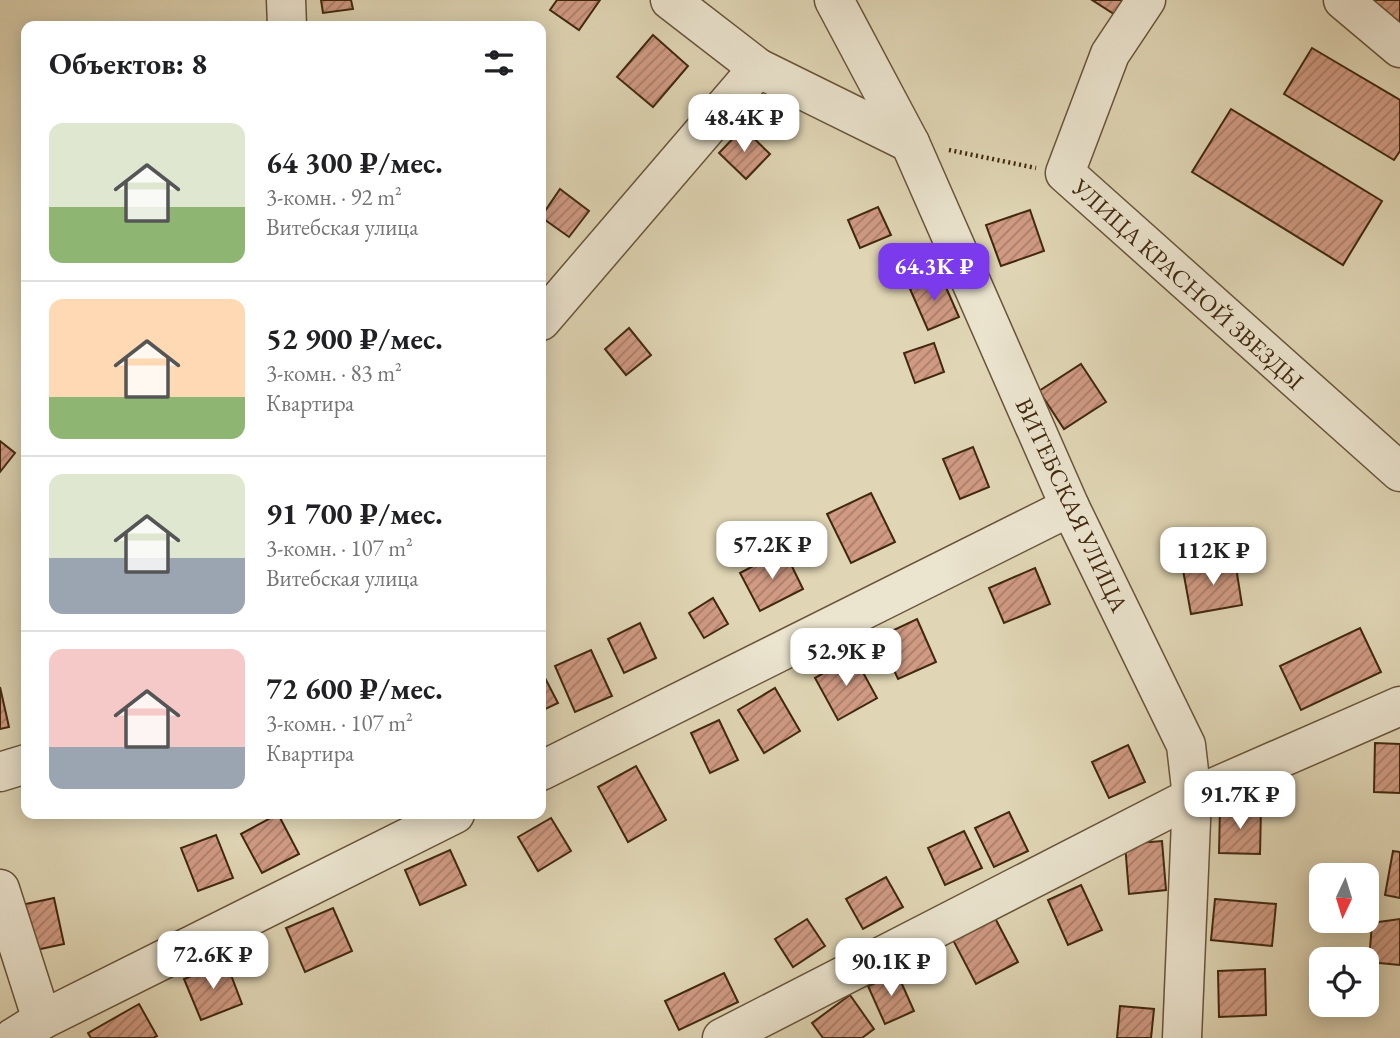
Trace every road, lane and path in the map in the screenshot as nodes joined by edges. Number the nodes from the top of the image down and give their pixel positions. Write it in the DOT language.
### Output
graph roads {
  1 [pos="286,0"];
  2 [pos="670,0"];
  3 [pos="834,0"];
  4 [pos="1146,0"];
  5 [pos="1343,0"];
  6 [pos="287,21"];
  7 [pos="1400,48"];
  8 [pos="758,68"];
  9 [pos="910,143"];
  10 [pos="1065,173"];
  11 [pos="546,306"];
  12 [pos="1400,472"];
  13 [pos="1070,507"];
  14 [pos="1400,706"];
  15 [pos="21,766"];
  16 [pos="546,769"];
  17 [pos="0,772"];
  18 [pos="1192,797"];
  19 [pos="445,819"];
  20 [pos="0,889"];
  21 [pos="27,1029"];
  22 [pos="722,1038"];
  23 [pos="1182,1038"];
  1 -- 6 [label="street"];
  2 -- 8 [label="street"];
  3 -- 9 [label="street, ВИТЕБСКАЯ УЛИЦА"];
  4 -- 10 [label="street"];
  5 -- 7 [label="street"];
  8 -- 9 [label="street"];
  8 -- 11 [label="street"];
  9 -- 10 [label="path, УЛИЦА КРАСНОЙ ЗВЕЗДЫ"];
  9 -- 13 [label="street, ВИТЕБСКАЯ УЛИЦА"];
  10 -- 12 [label="street, УЛИЦА КРАСНОЙ ЗВЕЗДЫ"];
  13 -- 16 [label="street"];
  13 -- 18 [label="street, ВИТЕБСКАЯ УЛИЦА"];
  14 -- 18 [label="street"];
  15 -- 17 [label="street"];
  18 -- 22 [label="street"];
  18 -- 23 [label="street, ВИТЕБСКАЯ УЛИЦА"];
  19 -- 21 [label="street"];
  20 -- 21 [label="street"];
}
